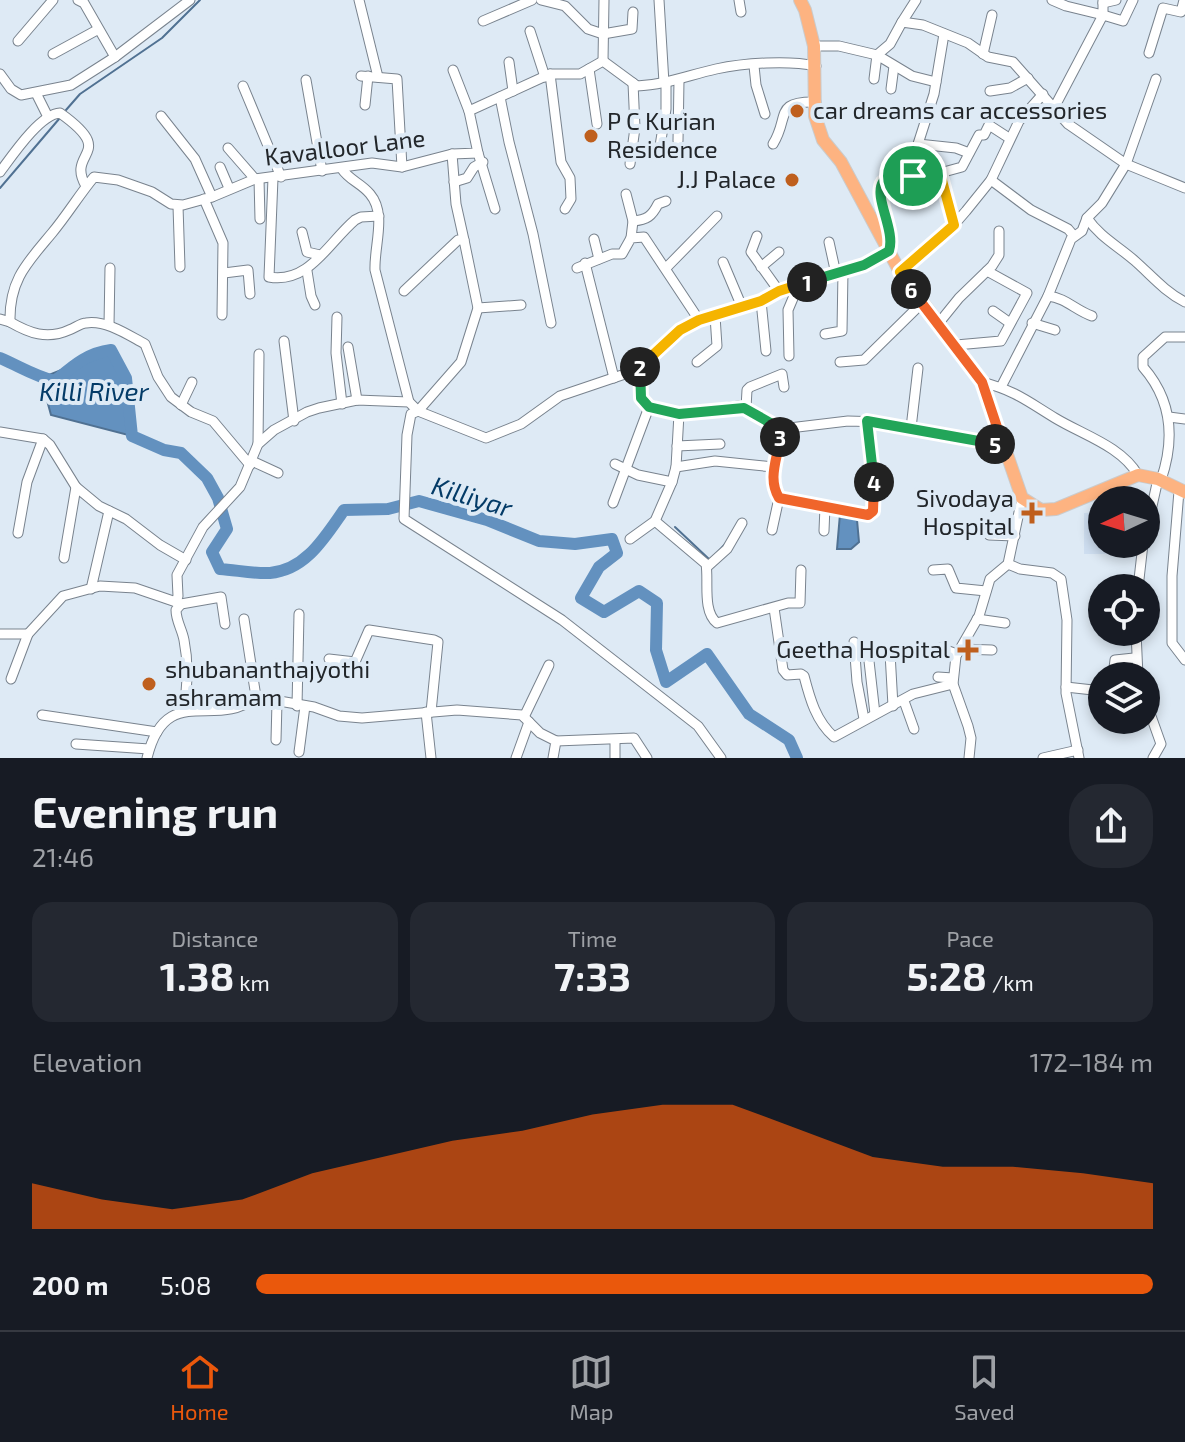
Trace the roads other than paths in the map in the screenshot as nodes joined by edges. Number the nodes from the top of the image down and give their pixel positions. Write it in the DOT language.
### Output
graph roads {
  1 [pos="53,0"];
  2 [pos="78,0"];
  3 [pos="190,0"];
  4 [pos="359,0"];
  5 [pos="532,0"];
  6 [pos="541,0"];
  7 [pos="604,0"];
  8 [pos="659,0"];
  9 [pos="739,0"];
  10 [pos="800,0"];
  11 [pos="916,0"];
  12 [pos="1052,0"];
  13 [pos="1116,0"];
  14 [pos="1133,0"];
  15 [pos="1184,0"];
  16 [pos="1103,2"];
  17 [pos="633,12"];
  18 [pos="741,12"];
  19 [pos="992,15"];
  20 [pos="1103,15"];
  21 [pos="483,21"];
  22 [pos="902,22"];
  23 [pos="97,30"];
  24 [pos="530,31"];
  25 [pos="603,34"];
  26 [pos="944,34"];
  27 [pos="18,41"];
  28 [pos="814,46"];
  29 [pos="1149,53"];
  30 [pos="53,54"];
  31 [pos="983,54"];
  32 [pos="877,55"];
  33 [pos="115,57"];
  34 [pos="603,61"];
  35 [pos="509,62"];
  36 [pos="754,66"];
  37 [pos="816,66"];
  38 [pos="894,66"];
  39 [pos="589,69"];
  40 [pos="453,70"];
  41 [pos="0,74"];
  42 [pos="369,76"];
  43 [pos="547,76"];
  44 [pos="1028,78"];
  45 [pos="874,79"];
  46 [pos="1156,79"];
  47 [pos="306,80"];
  48 [pos="679,80"];
  49 [pos="936,82"];
  50 [pos="633,83"];
  51 [pos="665,83"];
  52 [pos="243,86"];
  53 [pos="891,89"];
  54 [pos="513,91"];
  55 [pos="990,91"];
  56 [pos="36,93"];
  57 [pos="1043,94"];
  58 [pos="500,97"];
  59 [pos="816,102"];
  60 [pos="365,105"];
  61 [pos="1054,108"];
  62 [pos="469,111"];
  63 [pos="765,114"];
  64 [pos="161,116"];
  65 [pos="48,117"];
  66 [pos="597,124"];
  67 [pos="1009,138"];
  68 [pos="678,141"];
  69 [pos="773,144"];
  70 [pos="918,144"];
  71 [pos="228,148"];
  72 [pos="659,152"];
  73 [pos="969,153"];
  74 [pos="452,154"];
  75 [pos="481,157"];
  76 [pos="630,164"];
  77 [pos="1126,164"];
  78 [pos="220,167"];
  79 [pos="402,167"];
  80 [pos="342,169"];
  81 [pos="322,171"];
  82 [pos="0,172"];
  83 [pos="940,173"];
  84 [pos="913,176"];
  85 [pos="277,178"];
  86 [pos="257,179"];
  87 [pos="991,180"];
  88 [pos="454,182"];
  89 [pos="86,186"];
  90 [pos="229,188"];
  91 [pos="1185,188"];
  92 [pos="626,194"];
  93 [pos="208,198"];
  94 [pos="666,201"];
  95 [pos="178,206"];
  96 [pos="495,209"];
  97 [pos="565,209"];
  98 [pos="379,216"];
  99 [pos="717,216"];
  100 [pos="1087,218"];
  101 [pos="260,219"];
  102 [pos="633,221"];
  103 [pos="954,225"];
  104 [pos="999,231"];
  105 [pos="302,232"];
  106 [pos="757,236"];
  107 [pos="1074,236"];
  108 [pos="631,238"];
  109 [pos="594,239"];
  110 [pos="464,240"];
  111 [pos="829,242"];
  112 [pos="889,251"];
  113 [pos="779,252"];
  114 [pos="320,255"];
  115 [pos="599,259"];
  116 [pos="723,262"];
  117 [pos="180,267"];
  118 [pos="761,267"];
  119 [pos="110,268"];
  120 [pos="666,268"];
  121 [pos="307,271"];
  122 [pos="987,271"];
  123 [pos="840,272"];
  124 [pos="900,272"];
  125 [pos="224,273"];
  126 [pos="799,284"];
  127 [pos="404,291"];
  128 [pos="779,291"];
  129 [pos="250,294"];
  130 [pos="1048,296"];
  131 [pos="761,301"];
  132 [pos="1185,302"];
  133 [pos="921,304"];
  134 [pos="315,305"];
  135 [pos="521,305"];
  136 [pos="742,307"];
  137 [pos="478,308"];
  138 [pos="993,311"];
  139 [pos="222,315"];
  140 [pos="715,316"];
  141 [pos="1092,316"];
  142 [pos="337,317"];
  143 [pos="699,320"];
  144 [pos="5,321"];
  145 [pos="551,323"];
  146 [pos="1010,323"];
  147 [pos="1032,323"];
  148 [pos="938,324"];
  149 [pos="109,325"];
  150 [pos="1055,330"];
  151 [pos="825,334"];
  152 [pos="1185,337"];
  153 [pos="284,341"];
  154 [pos="956,345"];
  155 [pos="348,347"];
  156 [pos="766,351"];
  157 [pos="259,354"];
  158 [pos="789,356"];
  159 [pos="697,362"];
  160 [pos="840,362"];
  161 [pos="640,365"];
  162 [pos="918,368"];
  163 [pos="614,378"];
  164 [pos="192,382"];
  165 [pos="982,382"];
  166 [pos="784,387"];
  167 [pos="1001,387"];
  168 [pos="357,400"];
  169 [pos="409,402"];
  170 [pos="342,404"];
  171 [pos="181,405"];
  172 [pos="649,407"];
  173 [pos="748,409"];
  174 [pos="418,411"];
  175 [pos="679,414"];
  176 [pos="1169,417"];
  177 [pos="1185,419"];
  178 [pos="294,421"];
  179 [pos="867,421"];
  180 [pos="911,428"];
  181 [pos="781,429"];
  182 [pos="0,432"];
  183 [pos="43,439"];
  184 [pos="258,444"];
  185 [pos="720,444"];
  186 [pos="1003,445"];
  187 [pos="677,446"];
  188 [pos="251,463"];
  189 [pos="615,464"];
  190 [pos="676,467"];
  191 [pos="773,467"];
  192 [pos="626,471"];
  193 [pos="278,473"];
  194 [pos="1138,475"];
  195 [pos="1160,479"];
  196 [pos="672,482"];
  197 [pos="1158,486"];
  198 [pos="76,487"];
  199 [pos="1182,491"];
  200 [pos="779,498"];
  201 [pos="1022,498"];
  202 [pos="613,503"];
  203 [pos="825,506"];
  204 [pos="109,511"];
  205 [pos="655,521"];
  206 [pos="742,523"];
  207 [pos="772,530"];
  208 [pos="824,531"];
  209 [pos="18,533"];
  210 [pos="989,535"];
  211 [pos="1015,536"];
  212 [pos="630,539"];
  213 [pos="64,558"];
  214 [pos="186,560"];
  215 [pos="1008,564"];
  216 [pos="707,567"];
  217 [pos="801,570"];
  218 [pos="933,570"];
  219 [pos="91,589"];
  220 [pos="986,591"];
  221 [pos="178,603"];
  222 [pos="774,608"];
  223 [pos="299,614"];
  224 [pos="244,619"];
  225 [pos="977,619"];
  226 [pos="1005,623"];
  227 [pos="225,624"];
  228 [pos="0,634"];
  229 [pos="28,634"];
  230 [pos="854,642"];
  231 [pos="940,648"];
  232 [pos="992,650"];
  233 [pos="958,651"];
  234 [pos="890,653"];
  235 [pos="1134,658"];
  236 [pos="329,659"];
  237 [pos="1185,660"];
  238 [pos="869,661"];
  239 [pos="1115,662"];
  240 [pos="549,665"];
  241 [pos="938,677"];
  242 [pos="11,679"];
  243 [pos="953,681"];
  244 [pos="1066,687"];
  245 [pos="1088,689"];
  246 [pos="256,697"];
  247 [pos="904,701"];
  248 [pos="277,702"];
  249 [pos="301,706"];
  250 [pos="893,706"];
  251 [pos="184,711"];
  252 [pos="428,712"];
  253 [pos="875,714"];
  254 [pos="42,715"];
  255 [pos="527,719"];
  256 [pos="864,719"];
  257 [pos="914,729"];
  258 [pos="157,732"];
  259 [pos="1157,734"];
  260 [pos="276,740"];
  261 [pos="556,741"];
  262 [pos="615,741"];
  263 [pos="76,744"];
  264 [pos="299,752"];
  265 [pos="148,753"];
  266 [pos="1078,754"];
  267 [pos="431,758"];
  268 [pos="516,758"];
  269 [pos="553,758"];
  270 [pos="615,758"];
  271 [pos="647,758"];
  272 [pos="721,758"];
  273 [pos="969,758"];
  274 [pos="1043,758"];
  275 [pos="1153,758"];
  1 -- 27 [label="street"];
  2 -- 23 [label="street"];
  3 -- 33 [label="street"];
  4 -- 42 [label="street"];
  5 -- 21 [label="street"];
  6 -- 25 [label="street"];
  7 -- 25 [label="street"];
  8 -- 51 [label="street"];
  9 -- 18 [label="street"];
  10 -- 28 [label="main road"];
  11 -- 22 [label="street"];
  12 -- 20 [label="street"];
  13 -- 16 [label="street"];
  14 -- 20 [label="street"];
  15 -- 29 [label="street"];
  16 -- 20 [label="street"];
  17 -- 25 [label="street"];
  19 -- 31 [label="street"];
  20 -- 61 [label="street"];
  22 -- 26 [label="street"];
  22 -- 32 [label="street"];
  23 -- 30 [label="street"];
  23 -- 33 [label="street"];
  24 -- 43 [label="street"];
  25 -- 34 [label="street"];
  26 -- 31 [label="street"];
  26 -- 49 [label="street"];
  28 -- 32 [label="street"];
  28 -- 37 [label="main road"];
  31 -- 44 [label="street"];
  32 -- 38 [label="street"];
  32 -- 45 [label="street"];
  33 -- 56 [label="street"];
  34 -- 39 [label="street"];
  34 -- 50 [label="street"];
  35 -- 54 [label="street"];
  36 -- 37 [label="street"];
  36 -- 48 [label="street"];
  36 -- 63 [label="street"];
  37 -- 59 [label="main road"];
  38 -- 49 [label="street"];
  38 -- 53 [label="street"];
  39 -- 43 [label="street"];
  39 -- 66 [label="street"];
  40 -- 62 [label="street"];
  41 -- 56 [label="street"];
  42 -- 60 [label="street"];
  42 -- 79 [label="street"];
  43 -- 54 [label="street"];
  43 -- 97 [label="street"];
  44 -- 55 [label="street"];
  44 -- 57 [label="street"];
  46 -- 77 [label="street"];
  47 -- 81 [label="street"];
  48 -- 51 [label="street"];
  48 -- 68 [label="street"];
  49 -- 70 [label="street"];
  50 -- 51 [label="street"];
  50 -- 76 [label="street"];
  51 -- 72 [label="street"];
  52 -- 85 [label="street"];
  54 -- 58 [label="street"];
  56 -- 65 [label="street"];
  57 -- 61 [label="street"];
  57 -- 67 [label="street"];
  58 -- 62 [label="street"];
  58 -- 145 [label="street"];
  59 -- 69 [label="street"];
  59 -- 112 [label="main road"];
  61 -- 77 [label="street"];
  62 -- 75 [label="street"];
  64 -- 93 [label="street"];
  65 -- 82 [label="street"];
  65 -- 89 [label="street"];
  67 -- 73 [label="street"];
  67 -- 87 [label="street"];
  70 -- 73 [label="street"];
  70 -- 84 [label="street"];
  71 -- 86 [label="street"];
  73 -- 83 [label="street"];
  74 -- 75 [label="street, Kavalloor Lane"];
  74 -- 79 [label="street, Kavalloor Lane"];
  74 -- 88 [label="street"];
  75 -- 88 [label="street"];
  75 -- 96 [label="street"];
  77 -- 91 [label="street"];
  77 -- 100 [label="street"];
  78 -- 90 [label="street"];
  79 -- 80 [label="street, Kavalloor Lane"];
  80 -- 81 [label="street, Kavalloor Lane"];
  80 -- 98 [label="street"];
  81 -- 85 [label="street, Kavalloor Lane"];
  83 -- 84 [label="street"];
  83 -- 103 [label="street"];
  84 -- 112 [label="street"];
  85 -- 86 [label="street, Kavalloor Lane"];
  85 -- 121 [label="street"];
  86 -- 90 [label="street, Kavalloor Lane"];
  86 -- 101 [label="street"];
  87 -- 103 [label="street"];
  87 -- 107 [label="street"];
  88 -- 110 [label="street"];
  89 -- 95 [label="street"];
  89 -- 144 [label="street"];
  90 -- 93 [label="street, Kavalloor Lane"];
  92 -- 102 [label="street"];
  93 -- 95 [label="street, Kavalloor Lane"];
  93 -- 125 [label="street"];
  94 -- 102 [label="street"];
  95 -- 117 [label="street"];
  98 -- 114 [label="street"];
  98 -- 169 [label="street"];
  99 -- 120 [label="street"];
  100 -- 107 [label="street"];
  100 -- 132 [label="street"];
  102 -- 108 [label="street"];
  103 -- 124 [label="street"];
  104 -- 122 [label="street"];
  105 -- 114 [label="street"];
  106 -- 118 [label="street"];
  107 -- 130 [label="street"];
  108 -- 115 [label="street"];
  108 -- 120 [label="street"];
  109 -- 115 [label="street"];
  110 -- 127 [label="street"];
  110 -- 137 [label="street"];
  111 -- 123 [label="street"];
  112 -- 123 [label="street"];
  112 -- 124 [label="main road"];
  113 -- 118 [label="street"];
  114 -- 121 [label="street"];
  115 -- 163 [label="street"];
  116 -- 136 [label="street"];
  118 -- 128 [label="street"];
  119 -- 149 [label="street"];
  120 -- 143 [label="street"];
  121 -- 134 [label="street"];
  122 -- 146 [label="street"];
  122 -- 148 [label="street"];
  123 -- 126 [label="street"];
  123 -- 151 [label="street"];
  124 -- 133 [label="main road"];
  125 -- 129 [label="street"];
  125 -- 139 [label="street"];
  126 -- 128 [label="street"];
  126 -- 158 [label="street"];
  128 -- 131 [label="street"];
  130 -- 141 [label="street"];
  130 -- 147 [label="street"];
  131 -- 136 [label="street"];
  131 -- 156 [label="street"];
  133 -- 148 [label="main road"];
  133 -- 160 [label="street"];
  135 -- 137 [label="street"];
  136 -- 140 [label="street"];
  137 -- 174 [label="street"];
  138 -- 146 [label="street"];
  140 -- 143 [label="street"];
  140 -- 159 [label="street"];
  142 -- 170 [label="street"];
  143 -- 161 [label="street"];
  144 -- 149 [label="street"];
  146 -- 154 [label="street"];
  147 -- 150 [label="street"];
  147 -- 167 [label="street"];
  148 -- 154 [label="main road"];
  149 -- 171 [label="street"];
  152 -- 176 [label="street"];
  153 -- 178 [label="street"];
  154 -- 165 [label="main road"];
  155 -- 168 [label="street"];
  157 -- 184 [label="street"];
  161 -- 163 [label="street"];
  161 -- 172 [label="street"];
  162 -- 180 [label="street"];
  163 -- 174 [label="street"];
  164 -- 171 [label="street"];
  165 -- 167 [label="street"];
  165 -- 186 [label="main road"];
  166 -- 173 [label="street"];
  167 -- 194 [label="street"];
  168 -- 169 [label="street"];
  168 -- 170 [label="street"];
  169 -- 174 [label="street"];
  170 -- 178 [label="street"];
  171 -- 188 [label="street"];
  172 -- 175 [label="street"];
  172 -- 192 [label="street"];
  173 -- 175 [label="street"];
  173 -- 181 [label="street"];
  174 -- 272 [label="street"];
  175 -- 187 [label="street"];
  176 -- 177 [label="street"];
  176 -- 195 [label="street"];
  178 -- 184 [label="street"];
  179 -- 180 [label="street"];
  179 -- 181 [label="street"];
  179 -- 203 [label="street"];
  180 -- 186 [label="street"];
  181 -- 191 [label="street"];
  182 -- 183 [label="street"];
  183 -- 198 [label="street"];
  183 -- 209 [label="street"];
  184 -- 188 [label="street"];
  185 -- 187 [label="street"];
  186 -- 201 [label="main road"];
  187 -- 190 [label="street"];
  188 -- 193 [label="street"];
  188 -- 214 [label="street"];
  189 -- 192 [label="street"];
  190 -- 191 [label="street"];
  190 -- 196 [label="street"];
  191 -- 200 [label="street"];
  192 -- 196 [label="street"];
  192 -- 202 [label="street"];
  194 -- 195 [label="main road"];
  194 -- 201 [label="main road"];
  195 -- 197 [label="street"];
  195 -- 199 [label="main road"];
  196 -- 205 [label="street"];
  198 -- 204 [label="street"];
  198 -- 213 [label="street"];
  199 -- 237 [label="street"];
  200 -- 203 [label="street"];
  200 -- 207 [label="street"];
  201 -- 211 [label="street"];
  203 -- 208 [label="street"];
  204 -- 214 [label="street"];
  204 -- 219 [label="street"];
  205 -- 212 [label="street"];
  205 -- 216 [label="street"];
  206 -- 216 [label="street"];
  210 -- 211 [label="street"];
  211 -- 215 [label="street"];
  214 -- 221 [label="street"];
  215 -- 220 [label="street"];
  215 -- 244 [label="street"];
  216 -- 222 [label="street"];
  217 -- 222 [label="street"];
  218 -- 220 [label="street"];
  219 -- 221 [label="street"];
  219 -- 229 [label="street"];
  220 -- 225 [label="street"];
  221 -- 227 [label="street"];
  221 -- 251 [label="street"];
  222 -- 256 [label="street"];
  223 -- 249 [label="street"];
  224 -- 246 [label="street"];
  225 -- 226 [label="street"];
  225 -- 233 [label="street"];
  228 -- 229 [label="street"];
  229 -- 242 [label="street"];
  230 -- 256 [label="street"];
  231 -- 233 [label="street"];
  232 -- 233 [label="street"];
  233 -- 243 [label="street"];
  234 -- 250 [label="street"];
  235 -- 239 [label="street"];
  236 -- 252 [label="street"];
  238 -- 253 [label="street"];
  240 -- 255 [label="street"];
  241 -- 243 [label="street"];
  243 -- 247 [label="street"];
  243 -- 273 [label="street"];
  244 -- 245 [label="street"];
  244 -- 266 [label="street"];
  246 -- 248 [label="street"];
  246 -- 251 [label="street"];
  247 -- 250 [label="street"];
  247 -- 257 [label="street"];
  248 -- 249 [label="street"];
  248 -- 260 [label="street"];
  249 -- 252 [label="street"];
  249 -- 264 [label="street"];
  250 -- 253 [label="street"];
  251 -- 258 [label="street"];
  252 -- 255 [label="street"];
  252 -- 267 [label="street"];
  253 -- 256 [label="street"];
  254 -- 258 [label="street"];
  255 -- 261 [label="street"];
  255 -- 268 [label="street"];
  258 -- 265 [label="street"];
  259 -- 275 [label="street"];
  261 -- 262 [label="street"];
  261 -- 269 [label="street"];
  262 -- 270 [label="street"];
  262 -- 271 [label="street"];
  263 -- 265 [label="street"];
  266 -- 274 [label="street"];
}
